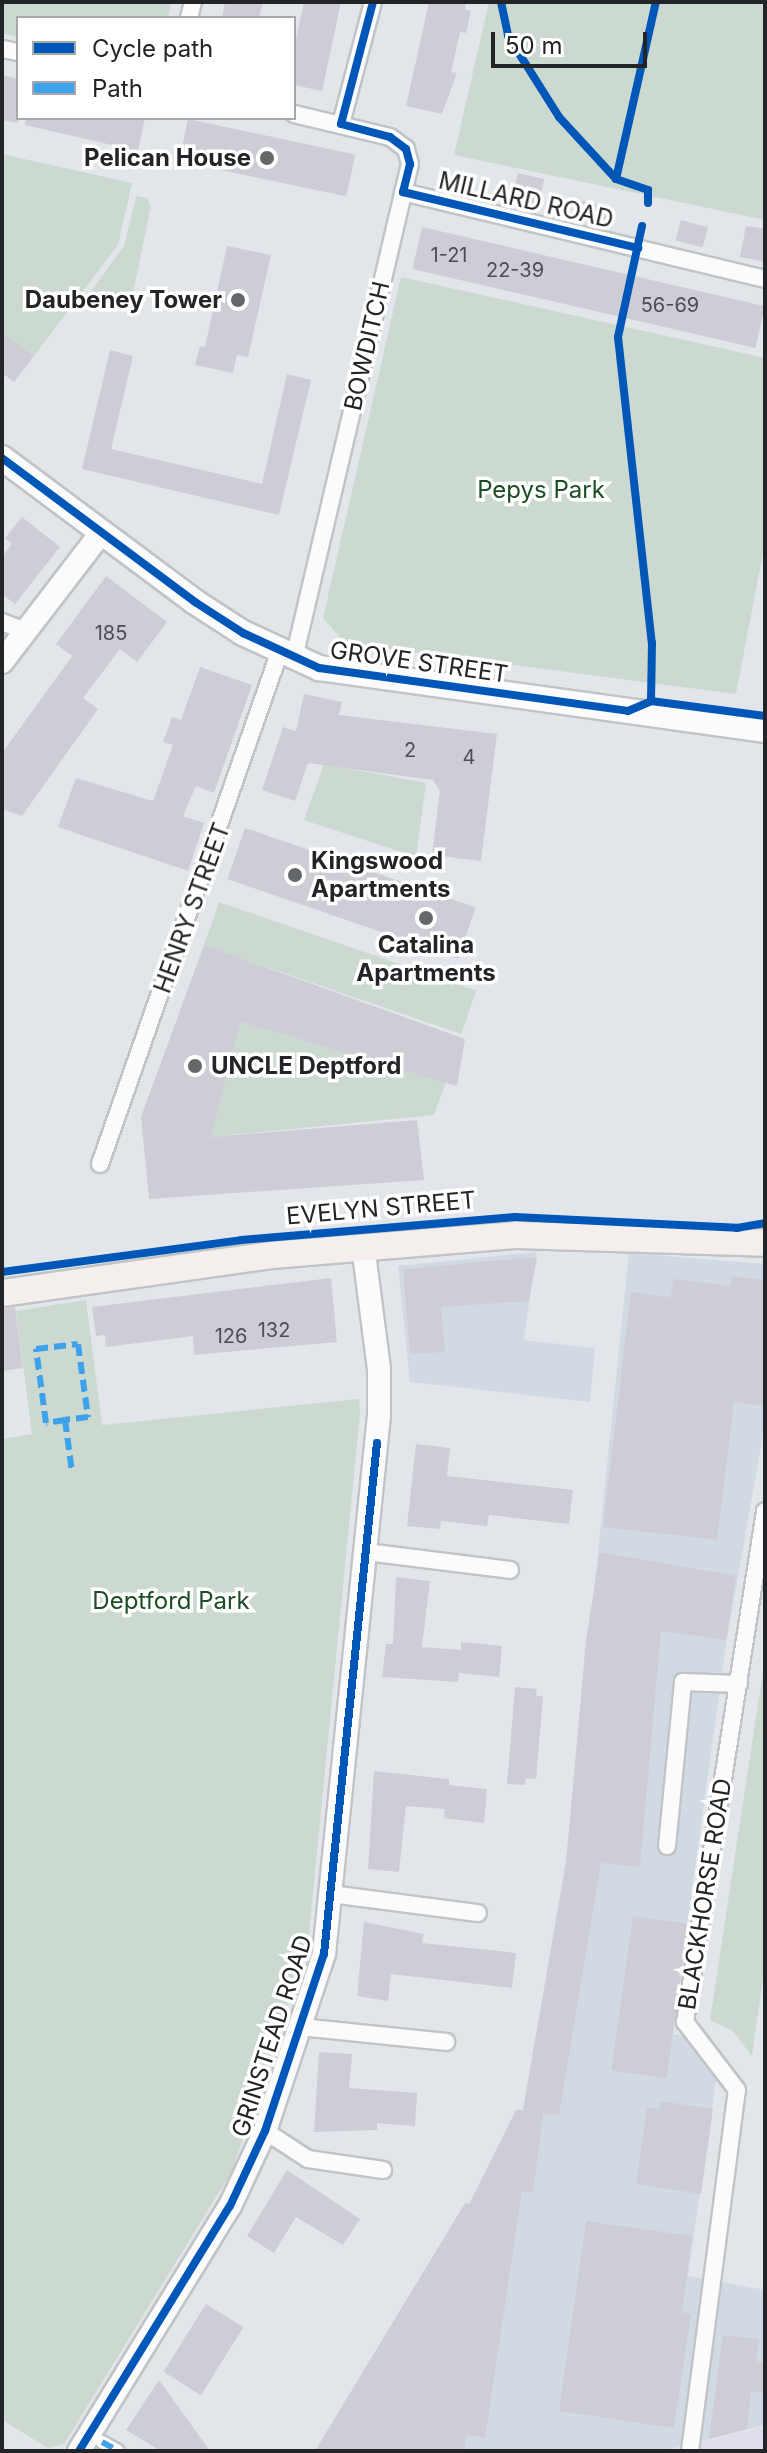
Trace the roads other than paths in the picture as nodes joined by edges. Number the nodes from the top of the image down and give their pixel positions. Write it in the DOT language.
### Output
graph roads {
  1 [pos="373,2"];
  2 [pos="296,114"];
  3 [pos="341,124"];
  4 [pos="403,192"];
  5 [pos="765,279"];
  6 [pos="2,458"];
  7 [pos="101,533"];
  8 [pos="2,622"];
  9 [pos="26,631"];
  10 [pos="287,655"];
  11 [pos="2,662"];
  12 [pos="765,730"];
  13 [pos="100,1164"];
  14 [pos="765,1243"];
  15 [pos="363,1246"];
  16 [pos="2,1293"];
  17 [pos="765,1511"];
  18 [pos="366,1552"];
  19 [pos="510,1570"];
  20 [pos="739,1684"];
  21 [pos="667,1846"];
  22 [pos="331,1894"];
  23 [pos="478,1913"];
  24 [pos="301,2027"];
  25 [pos="446,2042"];
  26 [pos="265,2131"];
  27 [pos="383,2170"];
  28 [pos="102,2442"];
  29 [pos="79,2451"];
  30 [pos="118,2451"];
  31 [pos="690,2451"];
  1 -- 3 [label="street"];
  2 -- 3 [label="street, BOWDITCH"];
  3 -- 4 [label="street, BOWDITCH"];
  4 -- 5 [label="street, MILLARD ROAD"];
  4 -- 10 [label="street, BOWDITCH"];
  6 -- 7 [label="main road, GROVE STREET"];
  7 -- 9 [label="street"];
  7 -- 10 [label="main road, GROVE STREET"];
  8 -- 9 [label="street"];
  9 -- 11 [label="street"];
  10 -- 12 [label="main road, GROVE STREET"];
  10 -- 13 [label="street, HENRY STREET"];
  14 -- 15 [label="main road, EVELYN STREET"];
  15 -- 16 [label="main road, EVELYN STREET"];
  15 -- 18 [label="street, GRINSTEAD ROAD"];
  17 -- 20 [label="street, BLACKHORSE ROAD"];
  18 -- 19 [label="street"];
  18 -- 22 [label="street, GRINSTEAD ROAD"];
  20 -- 21 [label="street"];
  20 -- 31 [label="street, BLACKHORSE ROAD"];
  22 -- 23 [label="street"];
  22 -- 24 [label="street, GRINSTEAD ROAD"];
  24 -- 25 [label="street"];
  24 -- 26 [label="street, GRINSTEAD ROAD"];
  26 -- 27 [label="street"];
  26 -- 29 [label="street, GRINSTEAD ROAD"];
  28 -- 30 [label="street"];
}
